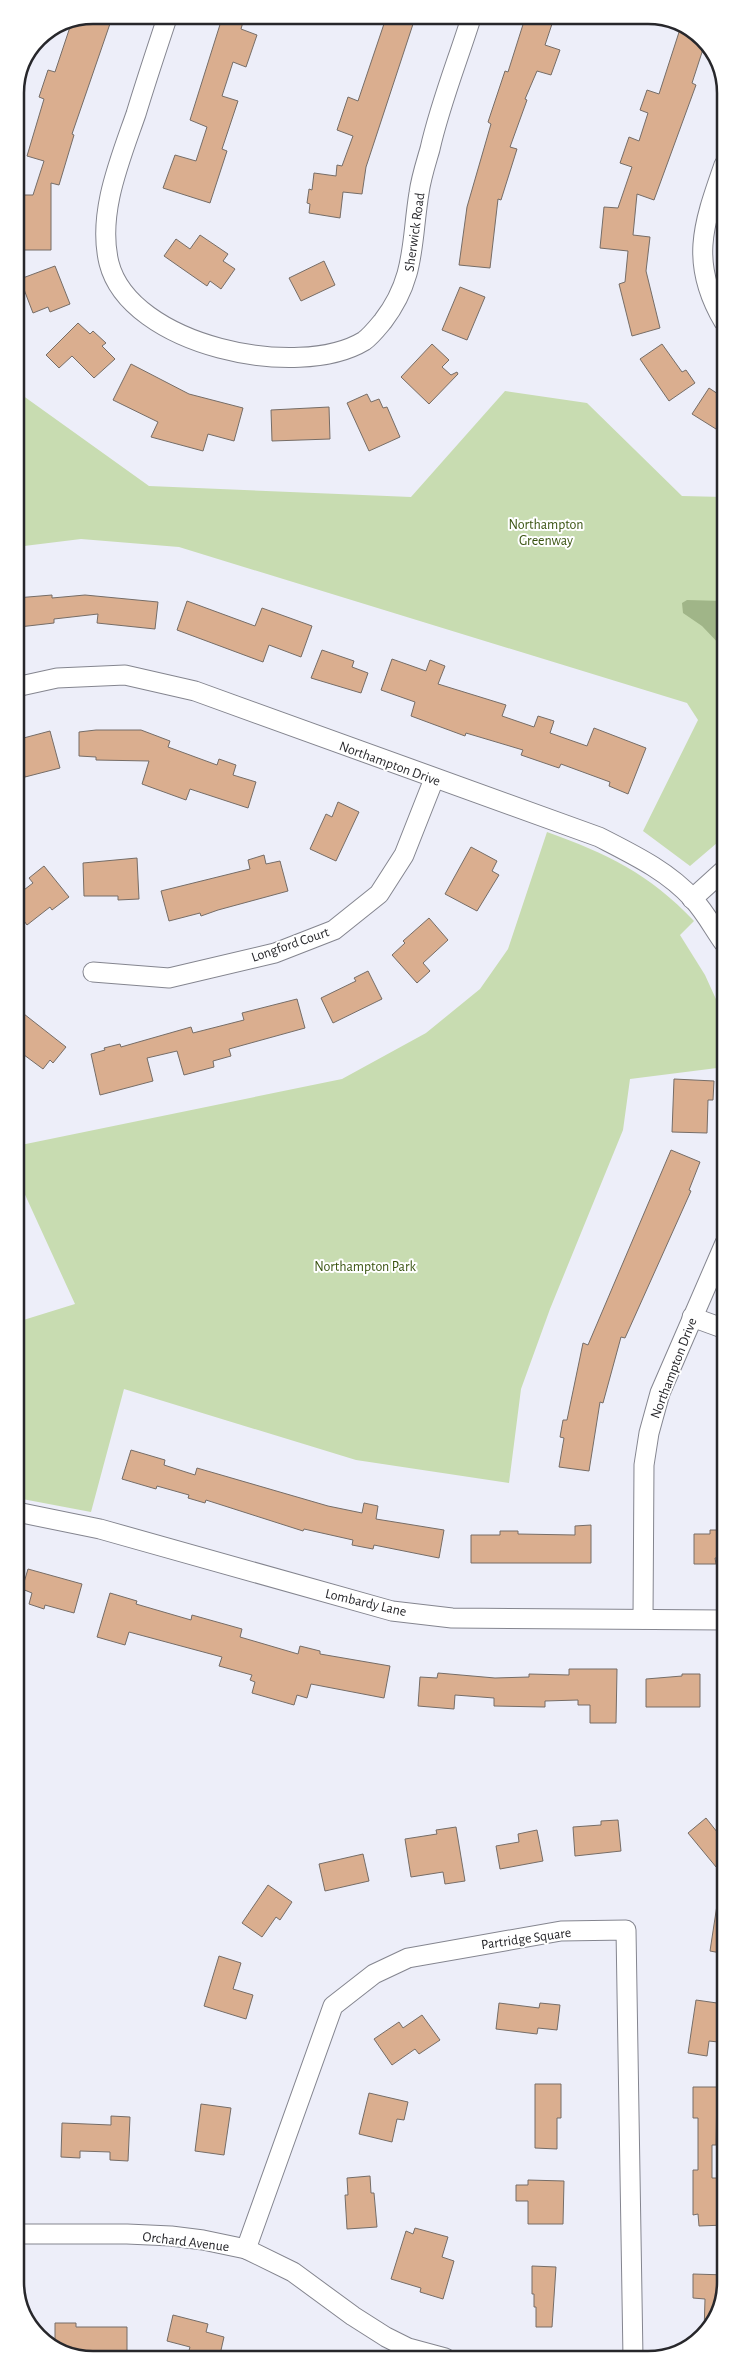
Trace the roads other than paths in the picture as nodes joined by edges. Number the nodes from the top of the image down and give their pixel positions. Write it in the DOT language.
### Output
graph roads {
  1 [pos="165,24"];
  2 [pos="469,24"];
  3 [pos="717,186"];
  4 [pos="717,310"];
  5 [pos="24,685"];
  6 [pos="434,779"];
  7 [pos="717,876"];
  8 [pos="692,899"];
  9 [pos="717,933"];
  10 [pos="93,972"];
  11 [pos="717,1261"];
  12 [pos="692,1317"];
  13 [pos="717,1326"];
  14 [pos="24,1513"];
  15 [pos="643,1619"];
  16 [pos="717,1620"];
  17 [pos="24,2234"];
  18 [pos="246,2249"];
  19 [pos="404,2351"];
  20 [pos="633,2351"];
  1 -- 2 [label="street, Sherwick Road"];
  3 -- 4 [label="street"];
  5 -- 6 [label="street, Northampton Drive"];
  6 -- 8 [label="street, Northampton Drive"];
  6 -- 10 [label="street, Longford Court"];
  7 -- 8 [label="street"];
  8 -- 9 [label="street, Northampton Drive"];
  11 -- 12 [label="street, Northampton Drive"];
  12 -- 13 [label="street"];
  12 -- 15 [label="street, Northampton Drive"];
  14 -- 15 [label="street, Lombardy Lane"];
  15 -- 16 [label="street, Lombardy Lane"];
  17 -- 18 [label="street, Orchard Avenue"];
  18 -- 19 [label="street, Orchard Avenue"];
  18 -- 20 [label="street, Partridge Square"];
}
